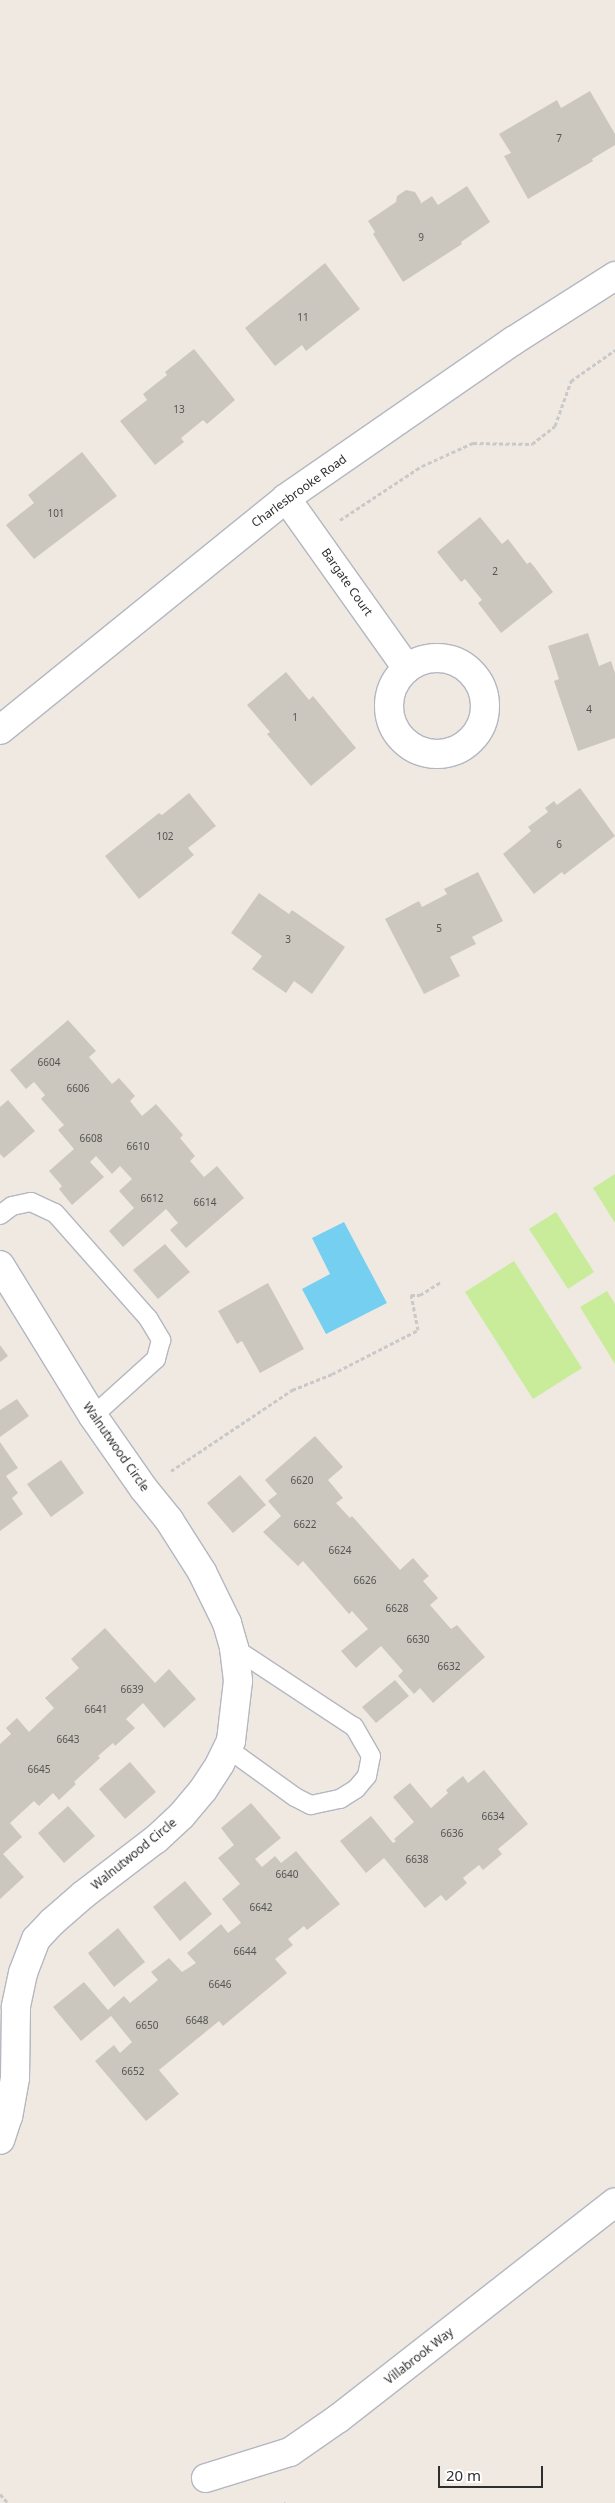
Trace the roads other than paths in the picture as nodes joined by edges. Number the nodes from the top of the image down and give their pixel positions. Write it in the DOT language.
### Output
graph roads {
  1 [pos="615,276"];
  2 [pos="286,498"];
  3 [pos="407,668"];
  4 [pos="0,730"];
  5 [pos="0,1215"];
  6 [pos="0,1265"];
  7 [pos="93,1416"];
  8 [pos="234,1648"];
  9 [pos="227,1748"];
  10 [pos="0,2140"];
  11 [pos="615,2202"];
  12 [pos="206,2478"];
  1 -- 2 [label="street, Charlesbrooke Road"];
  2 -- 3 [label="street, Bargate Court"];
  2 -- 4 [label="street, Charlesbrooke Road"];
  5 -- 7 [label="lane"];
  6 -- 7 [label="street, Walnutwood Circle"];
  7 -- 8 [label="street, Walnutwood Circle"];
  8 -- 9 [label="street, Walnutwood Circle"];
  8 -- 9 [label="lane"];
  9 -- 10 [label="street, Walnutwood Circle"];
  11 -- 12 [label="street, Villabrook Way"];
}
